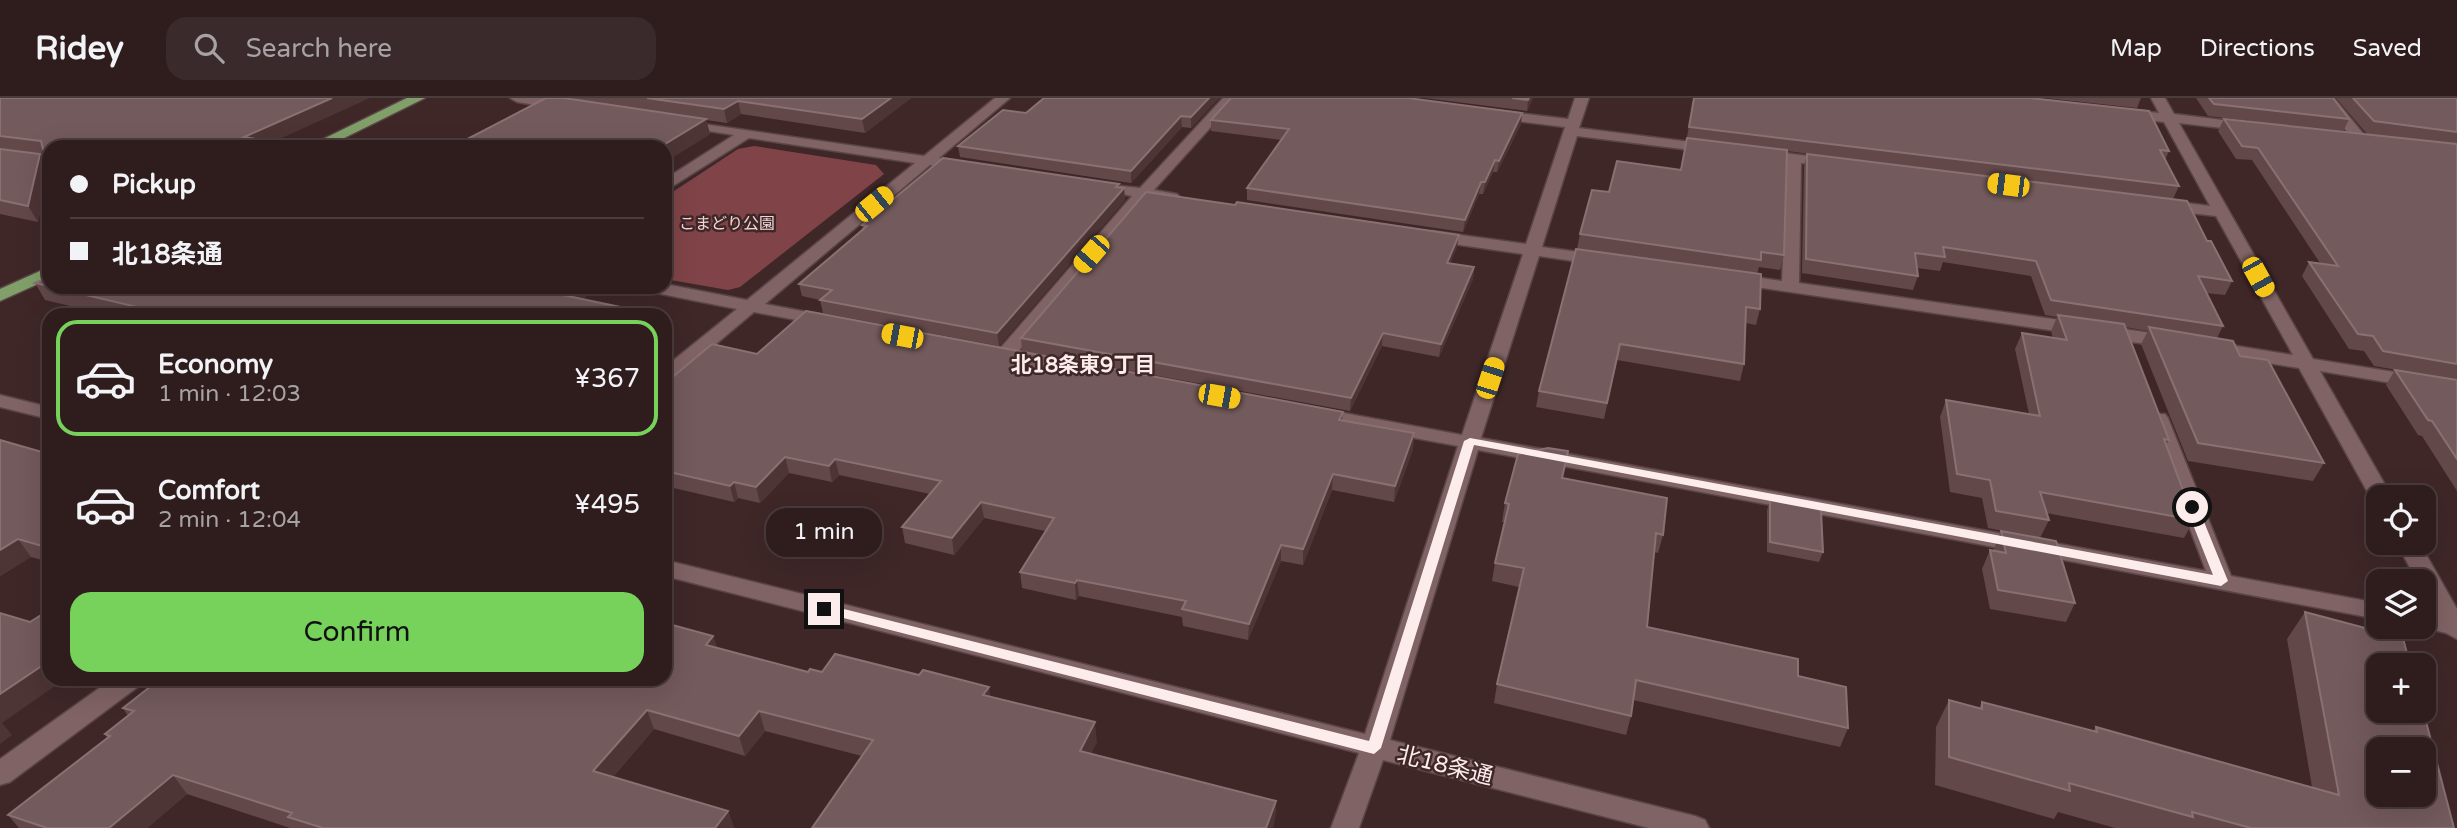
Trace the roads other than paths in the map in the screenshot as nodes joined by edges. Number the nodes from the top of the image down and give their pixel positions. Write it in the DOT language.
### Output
graph roads {
  1 [pos="418,98"];
  2 [pos="517,98"];
  3 [pos="1003,98"];
  4 [pos="1230,98"];
  5 [pos="1582,98"];
  6 [pos="2158,98"];
  7 [pos="2327,98"];
  8 [pos="584,108"];
  9 [pos="2104,111"];
  10 [pos="1479,112"];
  11 [pos="2170,119"];
  12 [pos="665,121"];
  13 [pos="1572,128"];
  14 [pos="2265,129"];
  15 [pos="747,133"];
  16 [pos="2333,137"];
  17 [pos="329,140"];
  18 [pos="0,156"];
  19 [pos="1794,158"];
  20 [pos="928,161"];
  21 [pos="42,162"];
  22 [pos="1849,165"];
  23 [pos="981,169"];
  24 [pos="672,181"];
  25 [pos="1076,183"];
  26 [pos="1143,193"];
  27 [pos="1184,199"];
  28 [pos="2153,203"];
  29 [pos="2222,212"];
  30 [pos="1419,234"];
  31 [pos="1532,250"];
  32 [pos="1616,262"];
  33 [pos="42,275"];
  34 [pos="1723,277"];
  35 [pos="1790,286"];
  36 [pos="672,291"];
  37 [pos="0,296"];
  38 [pos="750,306"];
  39 [pos="844,324"];
  40 [pos="2125,334"];
  41 [pos="2135,360"];
  42 [pos="1031,361"];
  43 [pos="2305,363"];
  44 [pos="672,371"];
  45 [pos="2457,388"];
  46 [pos="2150,400"];
  47 [pos="0,401"];
  48 [pos="42,411"];
  49 [pos="1300,411"];
  50 [pos="1470,441"];
  51 [pos="2374,485"];
  52 [pos="2414,555"];
  53 [pos="672,570"];
  54 [pos="2221,581"];
  55 [pos="2366,609"];
  56 [pos="2436,623"];
  57 [pos="2456,627"];
  58 [pos="120,686"];
  59 [pos="1374,748"];
  60 [pos="0,774"];
  61 [pos="1345,828"];
  62 [pos="1695,828"];
  1 -- 17 [label="main road"];
  2 -- 8 [label="street"];
  3 -- 20 [label="street"];
  4 -- 26 [label="street"];
  5 -- 13 [label="street"];
  6 -- 11 [label="street"];
  7 -- 16 [label="street"];
  9 -- 11 [label="street"];
  10 -- 13 [label="street"];
  11 -- 14 [label="street"];
  11 -- 29 [label="street"];
  12 -- 15 [label="street"];
  13 -- 19 [label="street"];
  13 -- 31 [label="street"];
  15 -- 20 [label="street"];
  15 -- 24 [label="street"];
  18 -- 21 [label="street"];
  19 -- 22 [label="street"];
  19 -- 35 [label="street"];
  20 -- 23 [label="street"];
  20 -- 38 [label="street"];
  25 -- 26 [label="street"];
  26 -- 27 [label="street"];
  26 -- 42 [label="street"];
  28 -- 29 [label="street"];
  29 -- 43 [label="street"];
  30 -- 31 [label="street"];
  31 -- 32 [label="street"];
  31 -- 50 [label="street"];
  33 -- 37 [label="main road"];
  34 -- 35 [label="street"];
  35 -- 40 [label="street"];
  36 -- 38 [label="street"];
  38 -- 39 [label="street"];
  38 -- 44 [label="street"];
  40 -- 41 [label="street"];
  40 -- 43 [label="street"];
  43 -- 45 [label="street"];
  43 -- 51 [label="street"];
  46 -- 54 [label="street"];
  47 -- 48 [label="street"];
  49 -- 50 [label="street"];
  50 -- 54 [label="street"];
  50 -- 59 [label="street"];
  52 -- 57 [label="street"];
  53 -- 59 [label="street, 北18条通"];
  54 -- 55 [label="street"];
  56 -- 57 [label="street"];
  58 -- 60 [label="street"];
  59 -- 61 [label="street"];
  59 -- 62 [label="street, 北18条通"];
}
